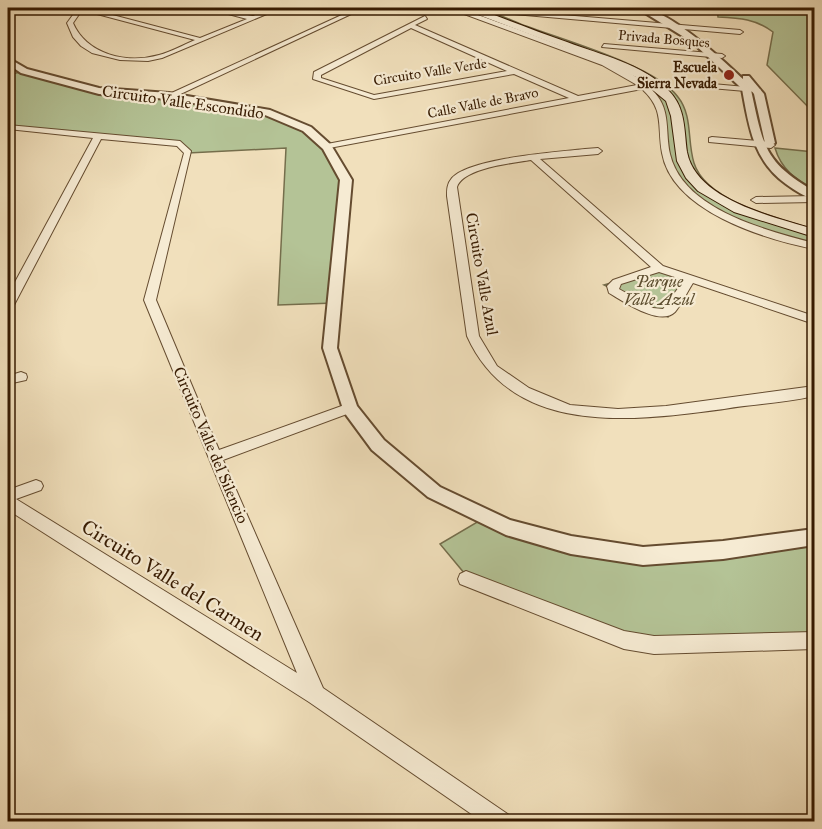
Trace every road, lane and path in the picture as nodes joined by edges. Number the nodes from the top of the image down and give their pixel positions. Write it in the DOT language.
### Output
graph roads {
  1 [pos="11,8"];
  2 [pos="81,8"];
  3 [pos="209,8"];
  4 [pos="278,8"];
  5 [pos="361,8"];
  6 [pos="452,8"];
  7 [pos="465,8"];
  8 [pos="641,8"];
  9 [pos="650,8"];
  10 [pos="342,10"];
  11 [pos="8,11"];
  12 [pos="351,12"];
  13 [pos="516,13"];
  14 [pos="253,18"];
  15 [pos="425,18"];
  16 [pos="409,25"];
  17 [pos="677,27"];
  18 [pos="688,28"];
  19 [pos="740,32"];
  20 [pos="201,40"];
  21 [pos="604,46"];
  22 [pos="717,56"];
  23 [pos="8,61"];
  24 [pos="516,72"];
  25 [pos="679,83"];
  26 [pos="644,86"];
  27 [pos="746,89"];
  28 [pos="757,90"];
  29 [pos="170,96"];
  30 [pos="578,99"];
  31 [pos="8,127"];
  32 [pos="98,136"];
  33 [pos="712,140"];
  34 [pos="759,144"];
  35 [pos="771,145"];
  36 [pos="327,147"];
  37 [pos="598,151"];
  38 [pos="534,158"];
  39 [pos="814,189"];
  40 [pos="814,198"];
  41 [pos="756,200"];
  42 [pos="814,233"];
  43 [pos="814,246"];
  44 [pos="660,268"];
  45 [pos="690,279"];
  46 [pos="8,305"];
  47 [pos="814,320"];
  48 [pos="21,376"];
  49 [pos="8,380"];
  50 [pos="814,391"];
  51 [pos="350,408"];
  52 [pos="217,456"];
  53 [pos="36,486"];
  54 [pos="8,496"];
  55 [pos="8,502"];
  56 [pos="814,537"];
  57 [pos="466,579"];
  58 [pos="814,640"];
  59 [pos="316,695"];
  60 [pos="502,822"];
  1 -- 11 [label="street"];
  2 -- 20 [label="street"];
  2 -- 20 [label="street"];
  3 -- 14 [label="street"];
  4 -- 14 [label="street"];
  5 -- 12 [label="street"];
  6 -- 26 [label="street"];
  7 -- 42 [label="main road"];
  8 -- 17 [label="street"];
  9 -- 18 [label="street"];
  10 -- 12 [label="street"];
  12 -- 29 [label="street"];
  13 -- 17 [label="street"];
  14 -- 20 [label="street"];
  15 -- 16 [label="street, Circuito Valle Verde"];
  16 -- 24 [label="street, Circuito Valle Verde"];
  16 -- 24 [label="street, Circuito Valle Verde"];
  17 -- 18 [label="street"];
  17 -- 22 [label="street"];
  18 -- 19 [label="street"];
  18 -- 22 [label="street"];
  21 -- 22 [label="street, Privada Bosques"];
  22 -- 27 [label="street"];
  22 -- 28 [label="street"];
  23 -- 29 [label="street, Circuito Valle Escondido"];
  24 -- 30 [label="street, Circuito Valle Verde"];
  25 -- 27 [label="street"];
  26 -- 30 [label="street, Calle Valle de Bravo"];
  26 -- 43 [label="street"];
  27 -- 28 [label="street"];
  27 -- 34 [label="street"];
  28 -- 35 [label="street"];
  29 -- 36 [label="street, Circuito Valle Escondido"];
  30 -- 36 [label="street, Calle Valle de Bravo"];
  31 -- 32 [label="street, Circuito Valle del Silencio"];
  32 -- 46 [label="street"];
  32 -- 52 [label="street, Circuito Valle del Silencio"];
  33 -- 34 [label="street"];
  34 -- 35 [label="street"];
  34 -- 40 [label="street"];
  35 -- 39 [label="street"];
  36 -- 51 [label="street, Circuito Valle Escondido"];
  37 -- 38 [label="street, Circuito Valle Azul"];
  38 -- 44 [label="street"];
  38 -- 50 [label="street, Circuito Valle Azul"];
  40 -- 41 [label="street"];
  44 -- 45 [label="street"];
  44 -- 45 [label="street"];
  45 -- 47 [label="street"];
  48 -- 49 [label="street"];
  51 -- 52 [label="street"];
  51 -- 56 [label="street, Circuito Valle Escondido"];
  52 -- 59 [label="street, Circuito Valle del Silencio"];
  53 -- 54 [label="street"];
  55 -- 59 [label="street, Circuito Valle del Carmen"];
  57 -- 58 [label="street"];
  59 -- 60 [label="street"];
}
